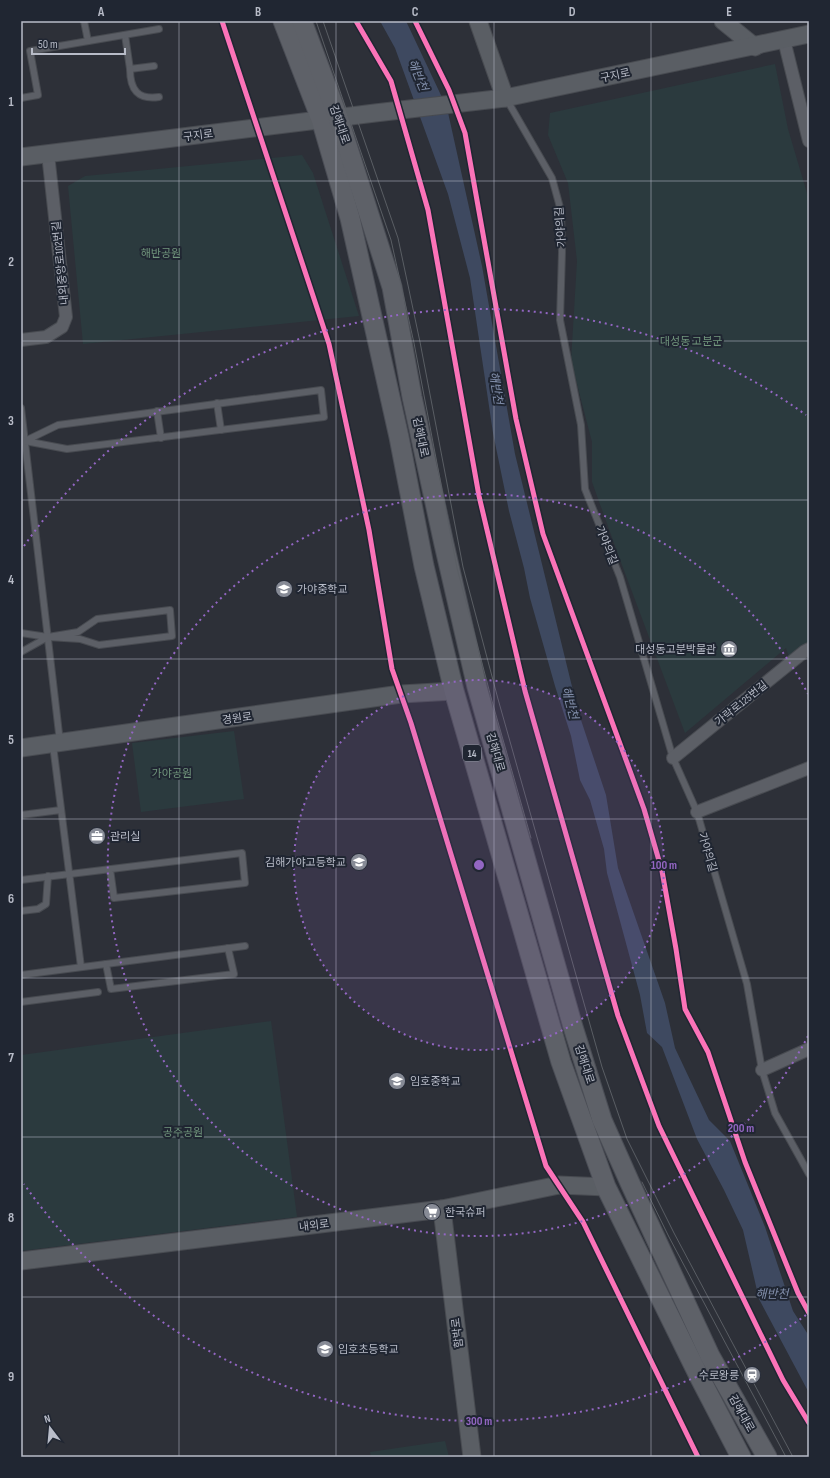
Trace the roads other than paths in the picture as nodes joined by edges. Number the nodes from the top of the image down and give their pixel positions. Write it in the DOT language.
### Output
graph roads {
  1 [pos="84,21"];
  2 [pos="283,21"];
  3 [pos="302,21"];
  4 [pos="478,21"];
  5 [pos="723,21"];
  6 [pos="159,29"];
  7 [pos="809,34"];
  8 [pos="126,35"];
  9 [pos="784,40"];
  10 [pos="88,41"];
  11 [pos="755,46"];
  12 [pos="154,66"];
  13 [pos="130,70"];
  14 [pos="159,97"];
  15 [pos="21,98"];
  16 [pos="505,98"];
  17 [pos="329,118"];
  18 [pos="809,141"];
  19 [pos="48,154"];
  20 [pos="21,157"];
  21 [pos="21,340"];
  22 [pos="217,403"];
  23 [pos="21,408"];
  24 [pos="157,411"];
  25 [pos="221,430"];
  26 [pos="161,438"];
  27 [pos="22,441"];
  28 [pos="21,633"];
  29 [pos="48,637"];
  30 [pos="809,649"];
  31 [pos="21,652"];
  32 [pos="454,691"];
  33 [pos="56,744"];
  34 [pos="21,748"];
  35 [pos="674,758"];
  36 [pos="809,768"];
  37 [pos="61,810"];
  38 [pos="697,812"];
  39 [pos="21,815"];
  40 [pos="110,869"];
  41 [pos="70,874"];
  42 [pos="48,876"];
  43 [pos="21,880"];
  44 [pos="21,911"];
  45 [pos="245,946"];
  46 [pos="228,948"];
  47 [pos="106,964"];
  48 [pos="81,967"];
  49 [pos="21,975"];
  50 [pos="98,992"];
  51 [pos="21,1002"];
  52 [pos="809,1049"];
  53 [pos="762,1070"];
  54 [pos="809,1174"];
  55 [pos="606,1187"];
  56 [pos="442,1209"];
  57 [pos="21,1261"];
  58 [pos="472,1457"];
  59 [pos="741,1457"];
  60 [pos="767,1457"];
  1 -- 10 [label="lane"];
  2 -- 17 [label="main road, 김해대로 / 14"];
  3 -- 17 [label="main road, 김해대로"];
  4 -- 16 [label="street, 가야의길"];
  5 -- 11 [label="street"];
  6 -- 8 [label="lane"];
  7 -- 9 [label="street, 구지로"];
  8 -- 10 [label="lane"];
  8 -- 13 [label="lane"];
  9 -- 11 [label="street, 구지로"];
  9 -- 18 [label="street"];
  10 -- 15 [label="lane"];
  11 -- 16 [label="street, 구지로"];
  12 -- 13 [label="lane"];
  13 -- 14 [label="lane"];
  16 -- 17 [label="street, 구지로"];
  16 -- 35 [label="lane, 가야의길"];
  17 -- 19 [label="street, 구지로"];
  17 -- 32 [label="main road, 김해대로 / 14"];
  17 -- 60 [label="main road, 김해대로"];
  19 -- 20 [label="street, 구지로"];
  19 -- 21 [label="street, 내외중앙로102번길"];
  22 -- 24 [label="lane"];
  22 -- 25 [label="lane"];
  22 -- 25 [label="lane"];
  23 -- 27 [label="lane"];
  24 -- 26 [label="lane"];
  24 -- 27 [label="lane"];
  25 -- 26 [label="lane"];
  26 -- 27 [label="lane"];
  27 -- 29 [label="lane"];
  28 -- 29 [label="lane"];
  29 -- 29 [label="lane"];
  29 -- 31 [label="lane"];
  29 -- 33 [label="lane"];
  30 -- 35 [label="street, 가락로125번길"];
  32 -- 33 [label="street, 경원로"];
  32 -- 55 [label="main road, 김해대로 / 14"];
  33 -- 34 [label="street, 경원로"];
  33 -- 37 [label="lane"];
  35 -- 38 [label="lane, 가야의길"];
  36 -- 38 [label="street"];
  37 -- 39 [label="lane"];
  37 -- 41 [label="lane"];
  38 -- 53 [label="lane, 가야의길"];
  40 -- 40 [label="lane"];
  40 -- 41 [label="lane"];
  41 -- 42 [label="lane"];
  41 -- 48 [label="lane"];
  42 -- 43 [label="lane"];
  42 -- 44 [label="lane"];
  45 -- 46 [label="lane"];
  46 -- 47 [label="lane"];
  46 -- 47 [label="lane"];
  47 -- 48 [label="lane"];
  48 -- 49 [label="lane"];
  50 -- 51 [label="lane"];
  52 -- 53 [label="street"];
  53 -- 54 [label="lane, 가야의길"];
  55 -- 56 [label="street, 내외로"];
  55 -- 59 [label="main road, 김해대로 / 14"];
  56 -- 57 [label="street, 내외로"];
  56 -- 58 [label="street, 함박로"];
}
